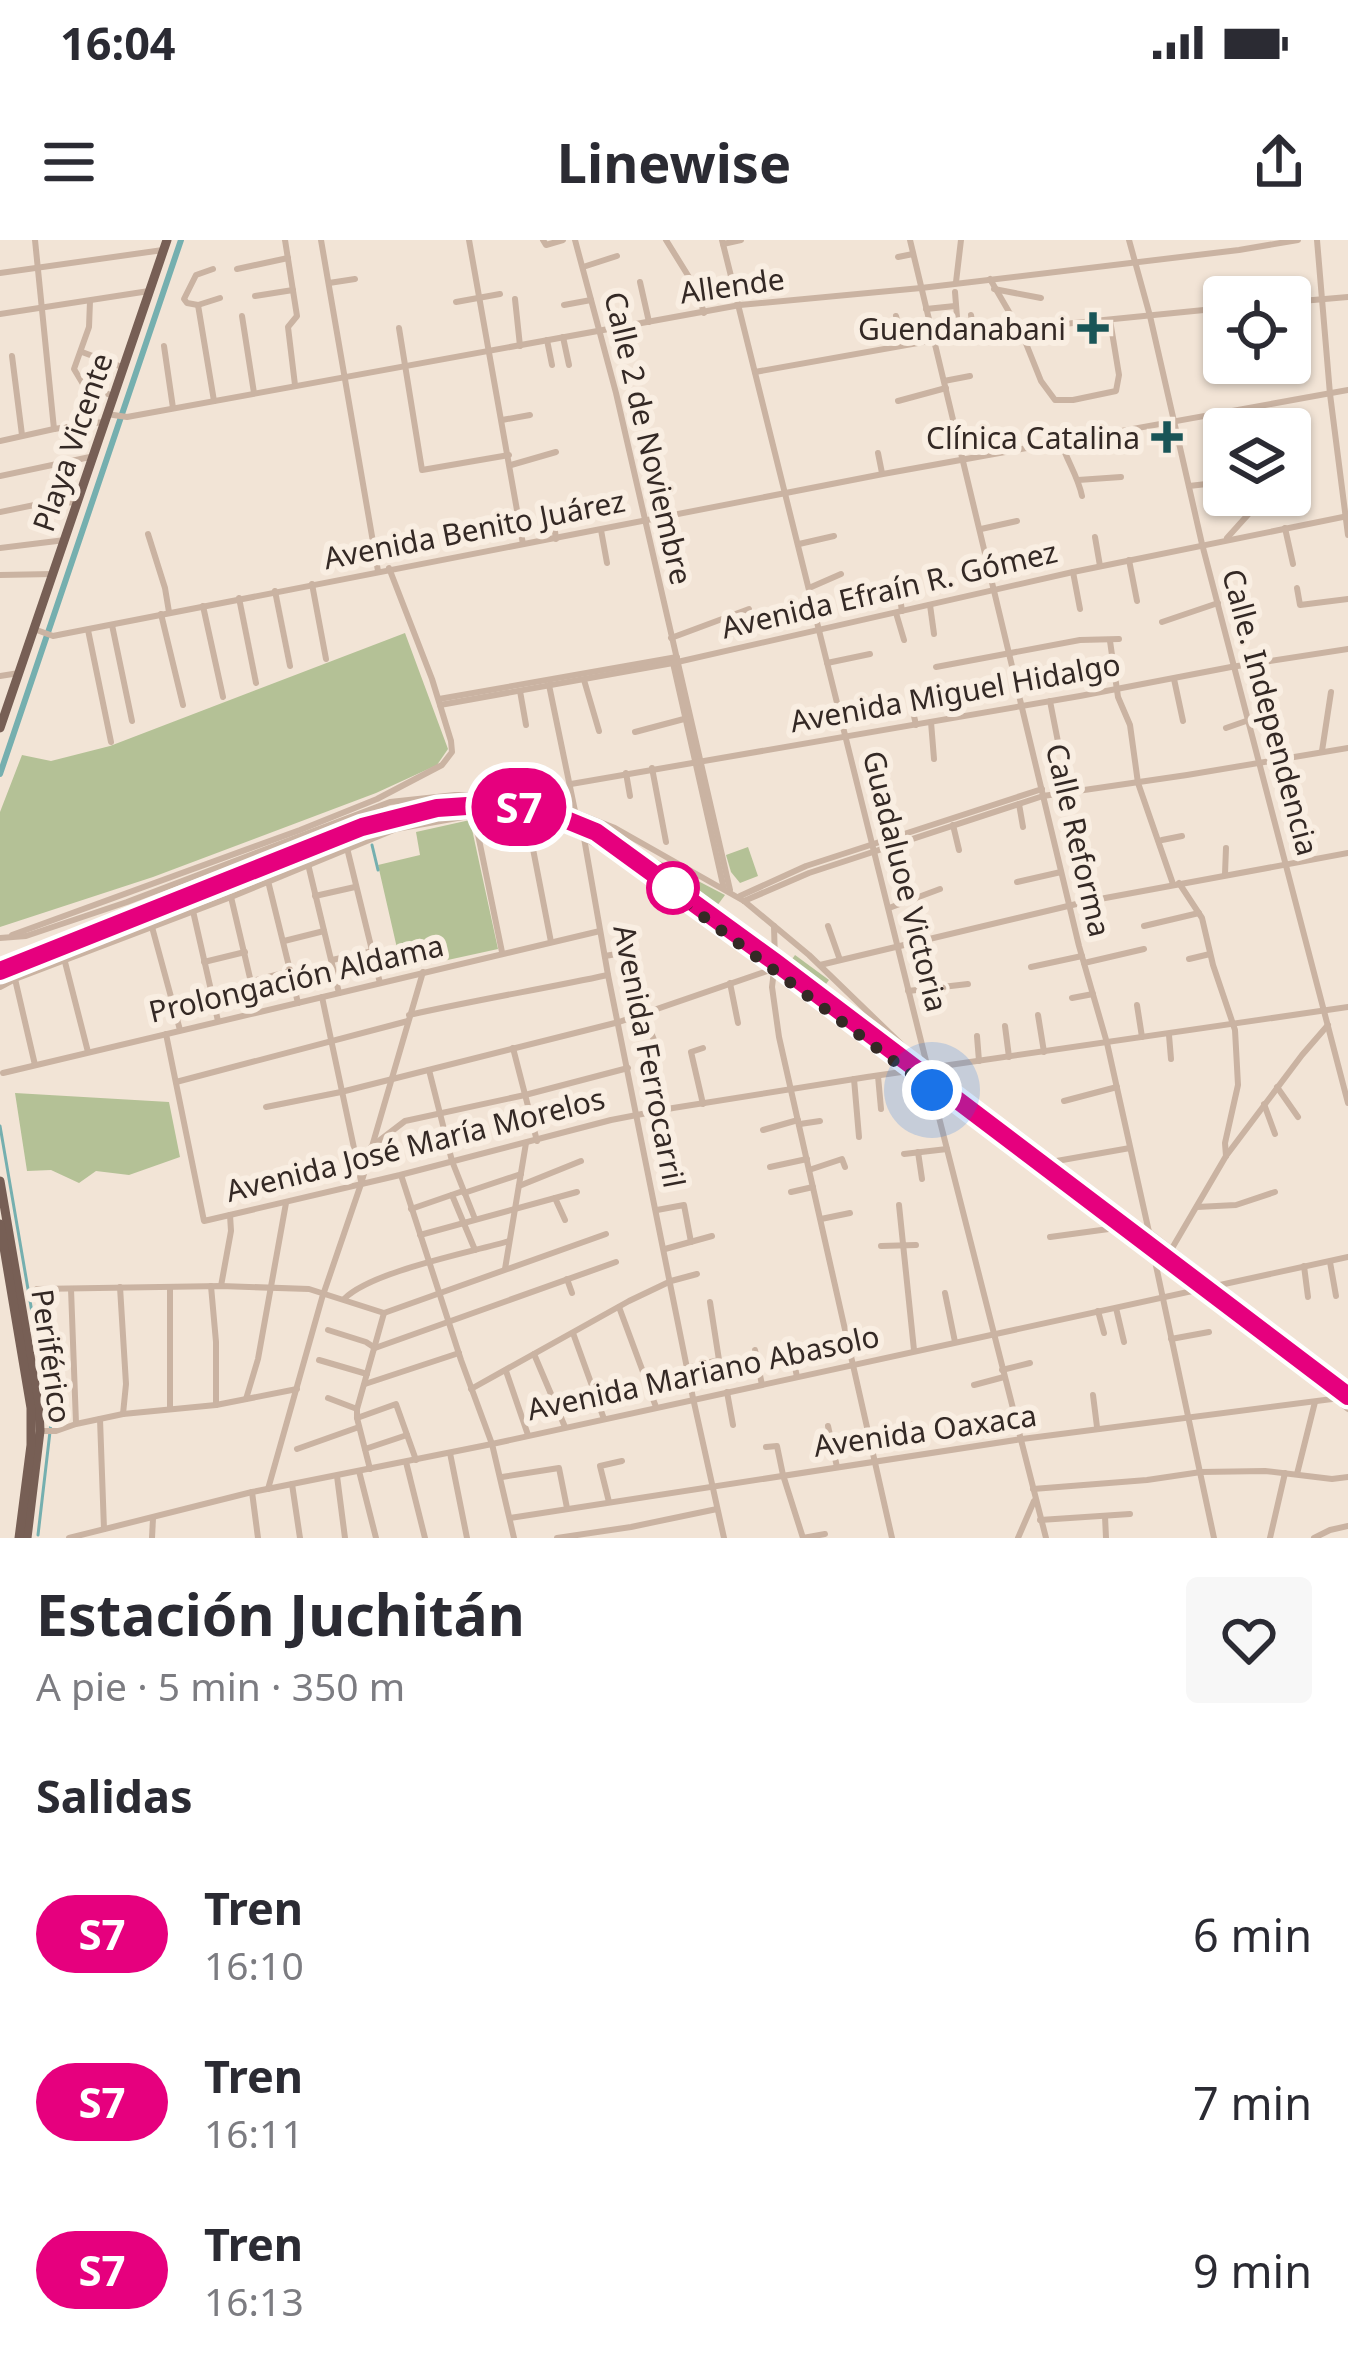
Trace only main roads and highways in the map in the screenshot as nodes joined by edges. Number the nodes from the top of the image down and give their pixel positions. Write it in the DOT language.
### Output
graph roads {
  1 [pos="165,245"];
  2 [pos="0,728"];
  3 [pos="0,1181"];
  4 [pos="0,1224"];
  5 [pos="43,1431"];
  6 [pos="23,1538"];
  1 -- 2 [label="main road, Playa Vicente"];
  3 -- 5 [label="main road, Periférico"];
  4 -- 5 [label="main road, Periférico"];
  5 -- 6 [label="main road, Periférico"];
}
